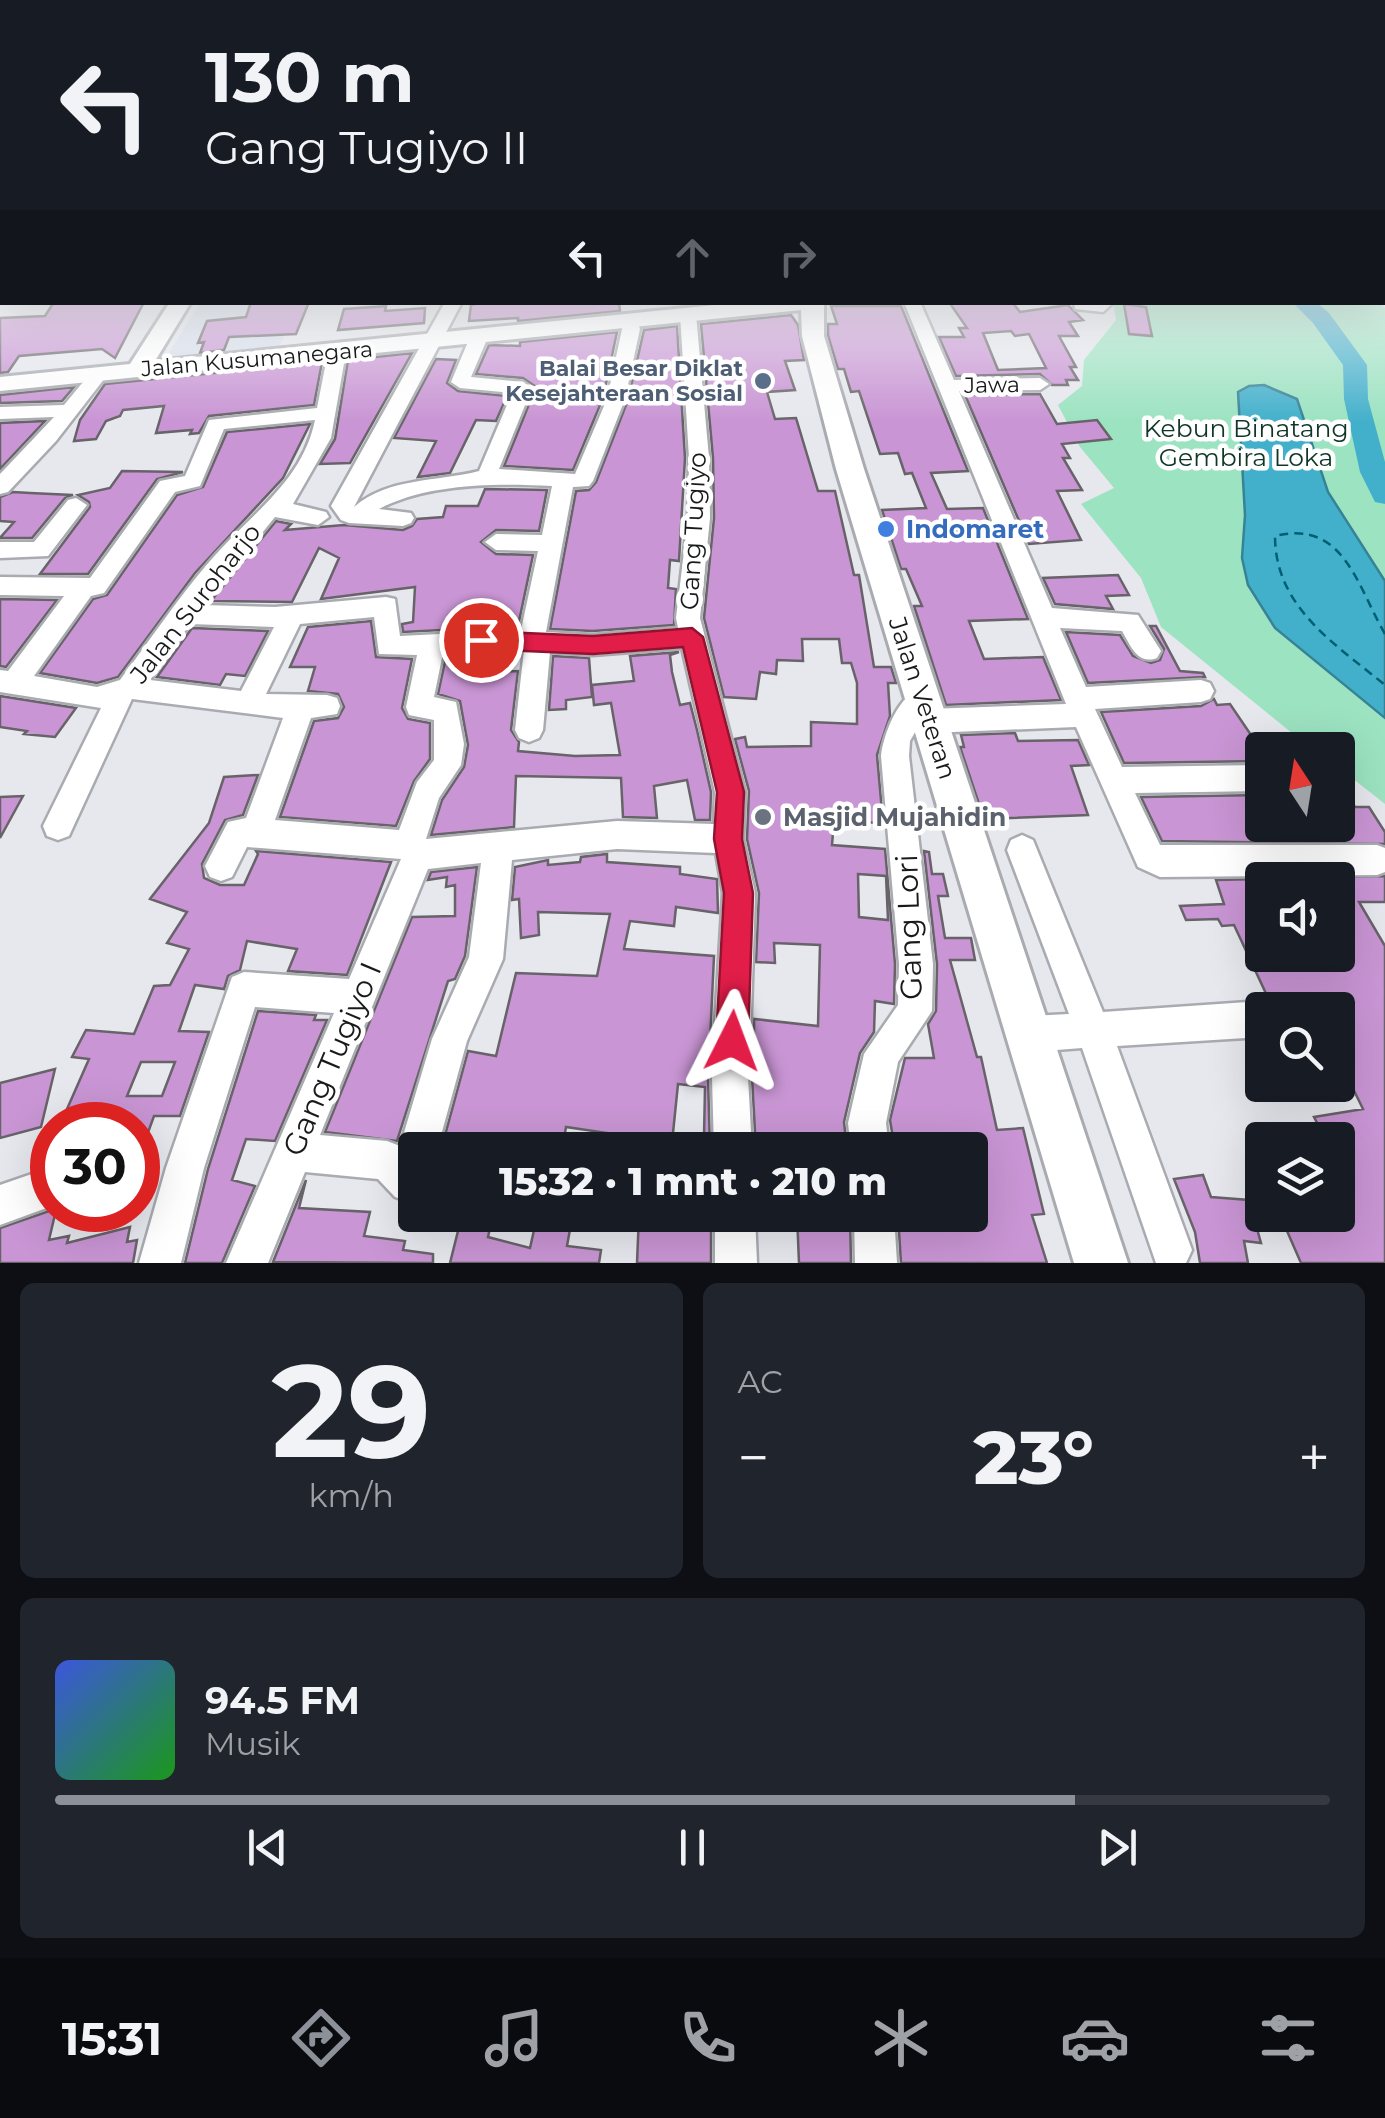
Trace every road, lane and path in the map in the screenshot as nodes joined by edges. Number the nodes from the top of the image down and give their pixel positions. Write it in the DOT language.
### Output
graph roads {
  1 [pos="179,305"];
  2 [pos="453,305"];
  3 [pos="468,305"];
  4 [pos="790,305"];
  5 [pos="813,305"];
  6 [pos="913,305"];
  7 [pos="653,310"];
  8 [pos="688,314"];
  9 [pos="629,320"];
  10 [pos="479,338"];
  11 [pos="442,341"];
  12 [pos="337,352"];
  13 [pos="137,371"];
  14 [pos="100,374"];
  15 [pos="0,384"];
  16 [pos="1040,384"];
  17 [pos="945,386"];
  18 [pos="71,410"];
  19 [pos="0,413"];
  20 [pos="328,413"];
  21 [pos="490,475"];
  22 [pos="574,480"];
  23 [pos="0,487"];
  24 [pos="76,505"];
  25 [pos="277,509"];
  26 [pos="359,515"];
  27 [pos="318,517"];
  28 [pos="402,518"];
  29 [pos="496,542"];
  30 [pos="549,544"];
  31 [pos="0,550"];
  32 [pos="0,586"];
  33 [pos="90,587"];
  34 [pos="184,614"];
  35 [pos="292,616"];
  36 [pos="1043,617"];
  37 [pos="692,637"];
  38 [pos="535,641"];
  39 [pos="432,645"];
  40 [pos="1148,650"];
  41 [pos="7,682"];
  42 [pos="126,690"];
  43 [pos="1201,691"];
  44 [pos="248,704"];
  45 [pos="1080,707"];
  46 [pos="925,710"];
  47 [pos="528,730"];
  48 [pos="1245,778"];
  49 [pos="1113,780"];
  50 [pos="58,826"];
  51 [pos="255,833"];
  52 [pos="728,839"];
  53 [pos="498,847"];
  54 [pos="413,850"];
  55 [pos="1022,850"];
  56 [pos="1377,860"];
  57 [pos="221,866"];
  58 [pos="358,997"];
  59 [pos="1245,1019"];
  60 [pos="1092,1030"];
  61 [pos="1031,1034"];
  62 [pos="424,1132"];
  63 [pos="733,1132"];
  64 [pos="868,1132"];
  65 [pos="293,1152"];
  66 [pos="398,1164"];
  67 [pos="30,1195"];
  68 [pos="0,1205"];
  69 [pos="735,1232"];
  70 [pos="875,1232"];
  71 [pos="1171,1250"];
  72 [pos="160,1263"];
  73 [pos="247,1263"];
  74 [pos="736,1263"];
  75 [pos="876,1263"];
  76 [pos="1102,1263"];
  1 -- 13 [label="main road"];
  2 -- 11 [label="street"];
  3 -- 11 [label="street"];
  4 -- 8 [label="main road, Jalan Kusumanegara"];
  5 -- 46 [label="main road, Jalan Veteran"];
  6 -- 17 [label="street"];
  7 -- 8 [label="main road, Jalan Kusumanegara"];
  7 -- 9 [label="main road, Jalan Kusumanegara"];
  8 -- 37 [label="street, Gang Tugiyo"];
  9 -- 10 [label="main road, Jalan Kusumanegara"];
  9 -- 22 [label="street"];
  10 -- 11 [label="main road, Jalan Kusumanegara"];
  10 -- 21 [label="street"];
  11 -- 12 [label="main road, Jalan Kusumanegara"];
  11 -- 26 [label="street"];
  12 -- 13 [label="main road, Jalan Kusumanegara"];
  12 -- 20 [label="street, Jalan Suroharjo"];
  13 -- 14 [label="main road, Jalan Kusumanegara"];
  14 -- 15 [label="main road, Jalan Kusumanegara"];
  14 -- 18 [label="street"];
  16 -- 17 [label="street, Jawa"];
  17 -- 36 [label="street"];
  18 -- 19 [label="street"];
  18 -- 23 [label="street"];
  20 -- 25 [label="street, Jalan Suroharjo"];
  20 -- 33 [label="street"];
  21 -- 22 [label="street"];
  21 -- 26 [label="street"];
  22 -- 30 [label="street"];
  24 -- 31 [label="street"];
  25 -- 27 [label="street"];
  25 -- 34 [label="street, Jalan Suroharjo"];
  26 -- 28 [label="street"];
  29 -- 30 [label="street"];
  30 -- 38 [label="street"];
  32 -- 33 [label="street"];
  33 -- 41 [label="street"];
  34 -- 35 [label="street"];
  34 -- 42 [label="street, Jalan Suroharjo"];
  35 -- 39 [label="street"];
  35 -- 44 [label="street"];
  36 -- 40 [label="street"];
  36 -- 45 [label="street"];
  37 -- 38 [label="street"];
  37 -- 52 [label="street, Gang Tugiyo"];
  38 -- 39 [label="street"];
  38 -- 47 [label="street"];
  39 -- 54 [label="street, Gang Tugiyo I"];
  41 -- 42 [label="street, Jalan Suroharjo"];
  42 -- 44 [label="street"];
  42 -- 50 [label="street"];
  43 -- 45 [label="street"];
  44 -- 51 [label="street"];
  45 -- 46 [label="street"];
  45 -- 49 [label="street"];
  46 -- 61 [label="main road, Jalan Veteran"];
  46 -- 64 [label="street, Gang Lori"];
  48 -- 49 [label="street"];
  49 -- 56 [label="street"];
  51 -- 54 [label="street"];
  51 -- 57 [label="street"];
  52 -- 53 [label="street"];
  52 -- 63 [label="street, Gang Tugiyo"];
  53 -- 54 [label="street"];
  53 -- 62 [label="street"];
  54 -- 58 [label="street, Gang Tugiyo I"];
  55 -- 60 [label="street"];
  58 -- 65 [label="street, Gang Tugiyo I"];
  58 -- 72 [label="street"];
  59 -- 60 [label="street"];
  60 -- 61 [label="street"];
  60 -- 71 [label="street"];
  61 -- 76 [label="main road, Jalan Veteran"];
  65 -- 66 [label="street"];
  65 -- 73 [label="street, Gang Tugiyo I"];
  67 -- 68 [label="street"];
  69 -- 74 [label="street"];
  70 -- 75 [label="street"];
}
